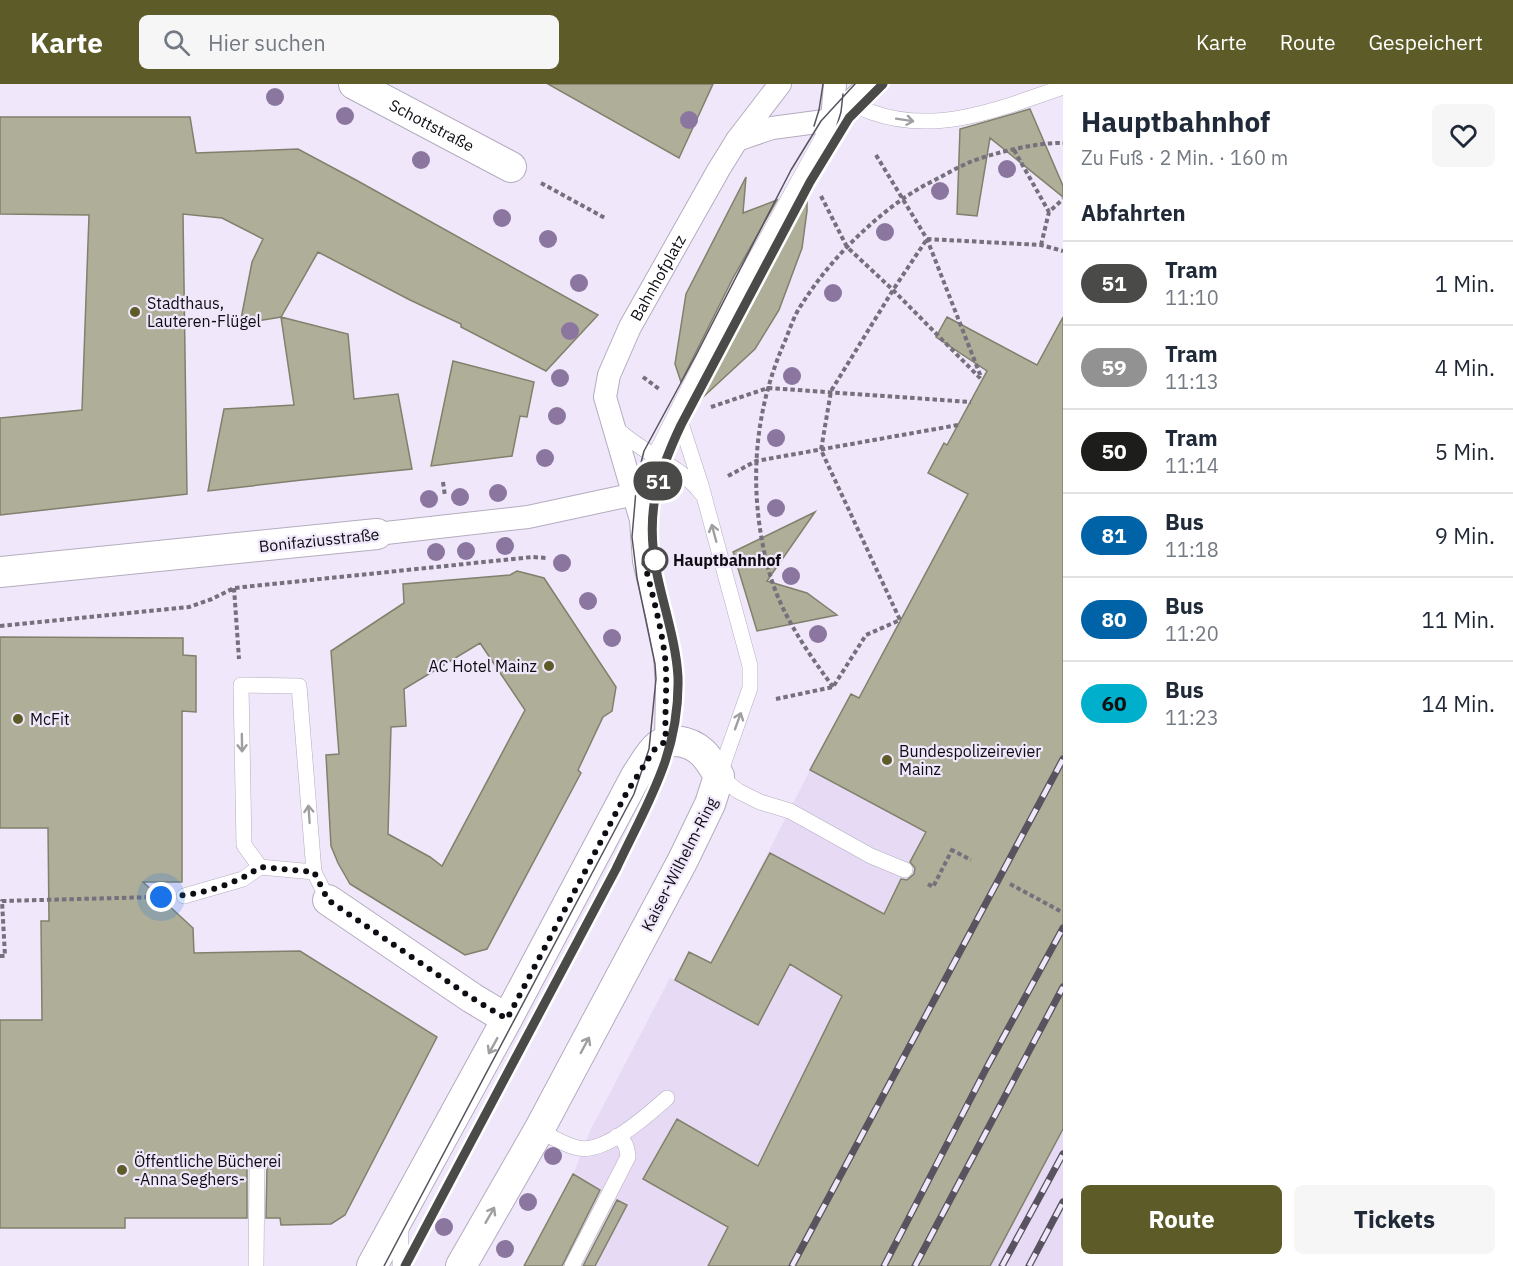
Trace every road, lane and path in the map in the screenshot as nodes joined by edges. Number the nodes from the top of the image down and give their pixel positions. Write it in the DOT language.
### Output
graph roads {
  1 [pos="354,84"];
  2 [pos="780,84"];
  3 [pos="869,84"];
  4 [pos="1063,87"];
  5 [pos="840,91"];
  6 [pos="832,120"];
  7 [pos="737,140"];
  8 [pos="1063,143"];
  9 [pos="1014,150"];
  10 [pos="876,155"];
  11 [pos="511,167"];
  12 [pos="817,187"];
  13 [pos="903,198"];
  14 [pos="1063,199"];
  15 [pos="1049,212"];
  16 [pos="605,218"];
  17 [pos="927,239"];
  18 [pos="1041,245"];
  19 [pos="847,247"];
  20 [pos="1063,251"];
  21 [pos="893,290"];
  22 [pos="640,375"];
  23 [pos="768,388"];
  24 [pos="831,392"];
  25 [pos="664,394"];
  26 [pos="971,402"];
  27 [pos="708,408"];
  28 [pos="677,411"];
  29 [pos="612,424"];
  30 [pos="958,425"];
  31 [pos="821,450"];
  32 [pos="654,457"];
  33 [pos="756,461"];
  34 [pos="718,480"];
  35 [pos="635,494"];
  36 [pos="704,496"];
  37 [pos="376,534"];
  38 [pos="547,558"];
  39 [pos="0,572"];
  40 [pos="234,588"];
  41 [pos="0,626"];
  42 [pos="241,685"];
  43 [pos="833,687"];
  44 [pos="772,699"];
  45 [pos="666,741"];
  46 [pos="719,776"];
  47 [pos="953,848"];
  48 [pos="971,860"];
  49 [pos="260,867"];
  50 [pos="905,870"];
  51 [pos="314,872"];
  52 [pos="1010,884"];
  53 [pos="184,896"];
  54 [pos="328,900"];
  55 [pos="1062,912"];
  56 [pos="0,956"];
  57 [pos="507,1019"];
  58 [pos="667,1098"];
  59 [pos="539,1130"];
  60 [pos="617,1136"];
  61 [pos="257,1167"];
  62 [pos="401,1213"];
  63 [pos="256,1266"];
  64 [pos="372,1266"];
  65 [pos="400,1266"];
  66 [pos="461,1266"];
  67 [pos="572,1266"];
  1 -- 11 [label="street, Schottstraße"];
  2 -- 7 [label="street, Bahnhofplatz"];
  3 -- 5 [label="street"];
  5 -- 4 [label="lane, one-way"];
  5 -- 6 [label="street"];
  6 -- 7 [label="street"];
  6 -- 28 [label="lane"];
  7 -- 29 [label="street, Bahnhofplatz"];
  8 -- 9 [label="path"];
  9 -- 13 [label="path"];
  9 -- 15 [label="path"];
  10 -- 13 [label="path"];
  11 -- 16 [label="path"];
  12 -- 19 [label="path"];
  13 -- 17 [label="path"];
  13 -- 19 [label="path"];
  14 -- 15 [label="path"];
  15 -- 18 [label="path"];
  17 -- 18 [label="path"];
  17 -- 21 [label="path"];
  17 -- 21 [label="path"];
  18 -- 20 [label="path"];
  19 -- 21 [label="path"];
  19 -- 23 [label="path"];
  21 -- 24 [label="path"];
  22 -- 25 [label="path"];
  23 -- 24 [label="path"];
  23 -- 27 [label="path"];
  23 -- 33 [label="path"];
  24 -- 26 [label="path"];
  24 -- 31 [label="path"];
  28 -- 32 [label="lane"];
  28 -- 36 [label="lane"];
  29 -- 32 [label="lane"];
  29 -- 35 [label="street, Bahnhofplatz"];
  30 -- 31 [label="path"];
  31 -- 33 [label="path"];
  31 -- 43 [label="path"];
  32 -- 35 [label="lane"];
  32 -- 36 [label="lane"];
  33 -- 34 [label="path"];
  33 -- 43 [label="path"];
  35 -- 37 [label="street, Bonifaziusstraße"];
  35 -- 45 [label="street, Bahnhofplatz"];
  46 -- 36 [label="lane, one-way"];
  37 -- 39 [label="street, Bonifaziusstraße"];
  38 -- 40 [label="path"];
  40 -- 41 [label="path"];
  40 -- 42 [label="path"];
  42 -- 49 [label="lane, one-way"];
  51 -- 42 [label="lane, one-way"];
  43 -- 44 [label="path"];
  45 -- 46 [label="street, Kaiser-Wilhelm-Ring"];
  45 -- 57 [label="street"];
  46 -- 50 [label="lane"];
  59 -- 46 [label="street, Kaiser-Wilhelm-Ring, one-way"];
  47 -- 48 [label="path"];
  49 -- 51 [label="lane"];
  49 -- 53 [label="lane"];
  51 -- 54 [label="lane"];
  52 -- 55 [label="path"];
  53 -- 56 [label="path"];
  54 -- 57 [label="street"];
  57 -- 62 [label="street, one-way"];
  58 -- 60 [label="lane"];
  59 -- 60 [label="lane"];
  66 -- 59 [label="street, Kaiser-Wilhelm-Ring, one-way"];
  60 -- 67 [label="lane"];
  61 -- 63 [label="lane"];
  62 -- 64 [label="street"];
  62 -- 65 [label="lane"];
}
